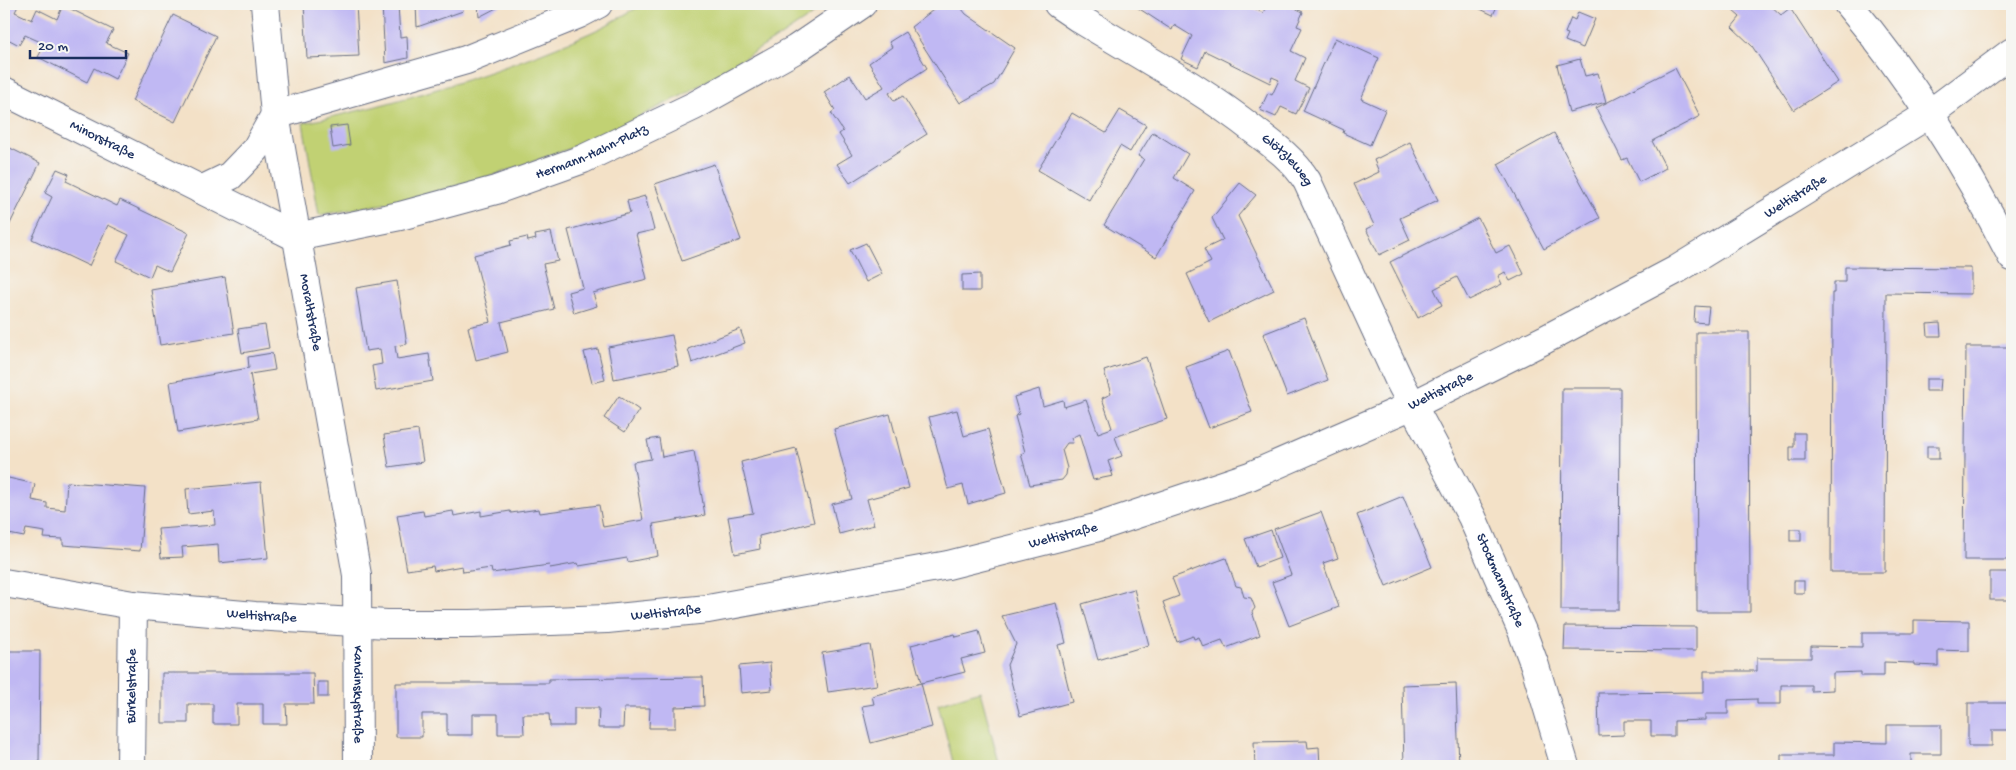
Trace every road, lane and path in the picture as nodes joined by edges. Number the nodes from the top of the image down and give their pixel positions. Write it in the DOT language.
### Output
graph roads {
  1 [pos="265,4"];
  2 [pos="598,4"];
  3 [pos="862,4"];
  4 [pos="1058,4"];
  5 [pos="1848,4"];
  6 [pos="2012,52"];
  7 [pos="4,91"];
  8 [pos="1929,114"];
  9 [pos="275,115"];
  10 [pos="202,190"];
  11 [pos="296,237"];
  12 [pos="2012,257"];
  13 [pos="1413,406"];
  14 [pos="4,583"];
  15 [pos="134,604"];
  16 [pos="358,622"];
  17 [pos="131,766"];
  18 [pos="358,766"];
  19 [pos="1565,766"];
  1 -- 9 [label="street, Moraltstraße"];
  2 -- 9 [label="street"];
  3 -- 11 [label="street, Hermann-Hahn-Platz"];
  4 -- 13 [label="street, Glötzleweg"];
  5 -- 8 [label="street"];
  6 -- 8 [label="street, Weltistraße"];
  7 -- 10 [label="street, Minorstraße"];
  8 -- 12 [label="street"];
  8 -- 13 [label="street, Weltistraße"];
  9 -- 10 [label="street"];
  9 -- 11 [label="street, Moraltstraße"];
  10 -- 11 [label="street, Minorstraße"];
  11 -- 16 [label="street, Moraltstraße"];
  13 -- 16 [label="street, Weltistraße"];
  13 -- 19 [label="street, Stockmannstraße"];
  14 -- 15 [label="street, Weltistraße"];
  15 -- 16 [label="street, Weltistraße"];
  15 -- 17 [label="street, Bürkelstraße"];
  16 -- 18 [label="street, Kandinskystraße"];
}
